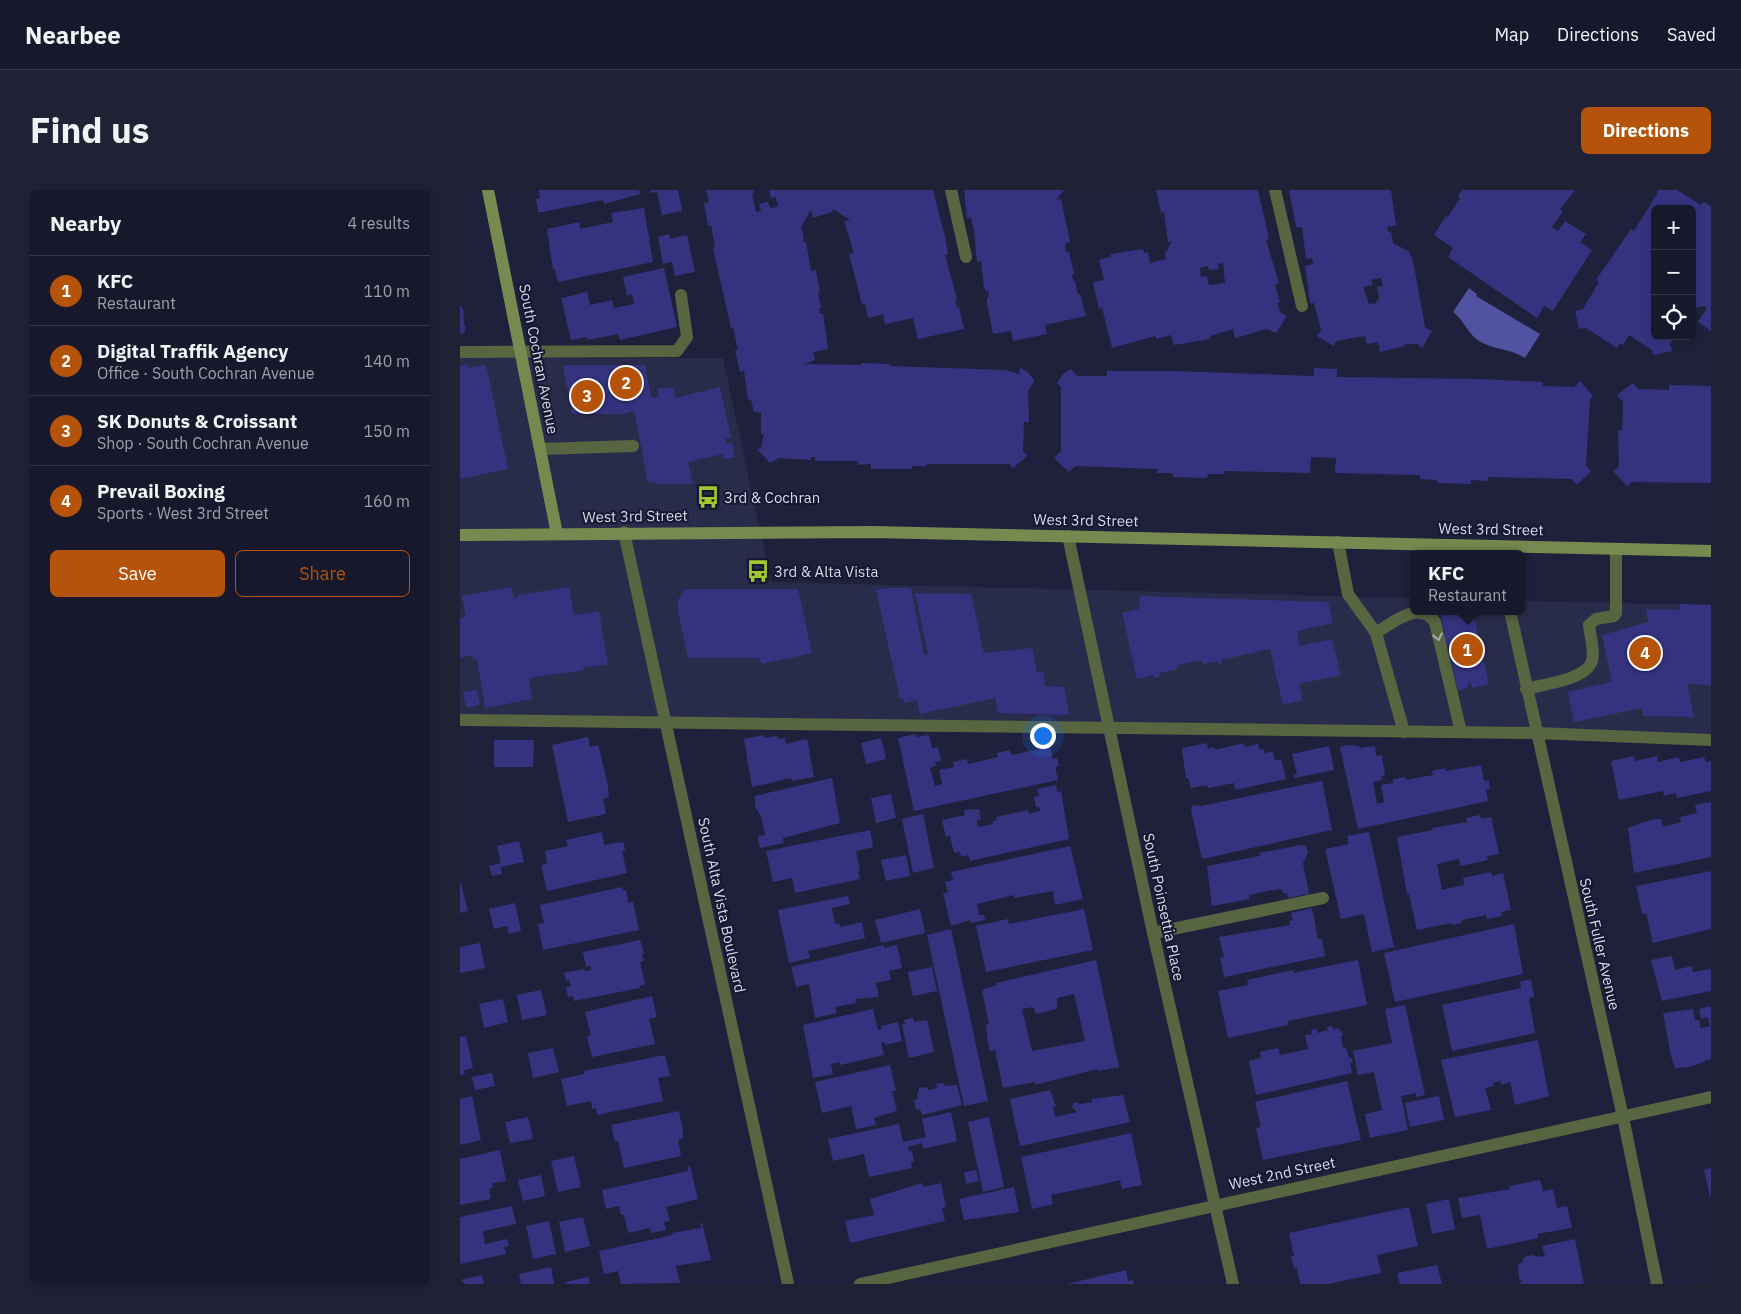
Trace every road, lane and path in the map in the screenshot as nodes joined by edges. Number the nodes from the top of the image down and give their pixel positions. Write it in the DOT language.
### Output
graph roads {
  1 [pos="488,190"];
  2 [pos="952,190"];
  3 [pos="1275,190"];
  4 [pos="966,257"];
  5 [pos="681,295"];
  6 [pos="1302,306"];
  7 [pos="460,352"];
  8 [pos="522,353"];
  9 [pos="633,446"];
  10 [pos="541,449"];
  11 [pos="624,532"];
  12 [pos="460,534"];
  13 [pos="558,534"];
  14 [pos="1068,536"];
  15 [pos="1338,542"];
  16 [pos="1616,549"];
  17 [pos="1497,550"];
  18 [pos="1711,551"];
  19 [pos="1410,615"];
  20 [pos="1427,615"];
  21 [pos="1511,615"];
  22 [pos="1376,633"];
  23 [pos="1526,689"];
  24 [pos="460,720"];
  25 [pos="666,723"];
  26 [pos="1109,729"];
  27 [pos="1404,732"];
  28 [pos="1462,732"];
  29 [pos="1536,733"];
  30 [pos="1711,740"];
  31 [pos="1324,898"];
  32 [pos="1153,933"];
  33 [pos="1711,1097"];
  34 [pos="1623,1117"];
  35 [pos="1216,1204"];
  36 [pos="788,1284"];
  37 [pos="860,1284"];
  38 [pos="1233,1284"];
  39 [pos="1657,1284"];
  1 -- 8 [label="main road, South Cochran Avenue"];
  2 -- 4 [label="street"];
  3 -- 6 [label="street"];
  5 -- 8 [label="street"];
  7 -- 8 [label="street"];
  8 -- 10 [label="main road, South Cochran Avenue"];
  9 -- 10 [label="street"];
  10 -- 13 [label="main road, South Cochran Avenue"];
  11 -- 13 [label="main road, West 3rd Street"];
  11 -- 14 [label="main road, West 3rd Street"];
  11 -- 25 [label="street, South Alta Vista Boulevard"];
  12 -- 13 [label="main road, West 3rd Street"];
  14 -- 15 [label="main road, West 3rd Street"];
  14 -- 26 [label="street, South Poinsettia Place"];
  15 -- 17 [label="main road, West 3rd Street"];
  15 -- 22 [label="street"];
  16 -- 17 [label="main road, West 3rd Street"];
  16 -- 18 [label="main road, West 3rd Street"];
  16 -- 23 [label="street"];
  22 -- 19 [label="street, one-way"];
  20 -- 28 [label="street, one-way"];
  21 -- 23 [label="street, South Fuller Avenue"];
  22 -- 27 [label="street"];
  23 -- 29 [label="street, South Fuller Avenue"];
  24 -- 25 [label="street"];
  25 -- 26 [label="street"];
  25 -- 36 [label="street, South Alta Vista Boulevard"];
  26 -- 27 [label="street"];
  26 -- 32 [label="street, South Poinsettia Place"];
  27 -- 28 [label="street"];
  28 -- 29 [label="street"];
  29 -- 30 [label="street"];
  29 -- 34 [label="street, South Fuller Avenue"];
  31 -- 32 [label="street"];
  32 -- 35 [label="street, South Poinsettia Place"];
  33 -- 34 [label="street, West 2nd Street"];
  34 -- 35 [label="street, West 2nd Street"];
  34 -- 39 [label="street, South Fuller Avenue"];
  35 -- 37 [label="street, West 2nd Street"];
  35 -- 38 [label="street, South Poinsettia Place"];
}
